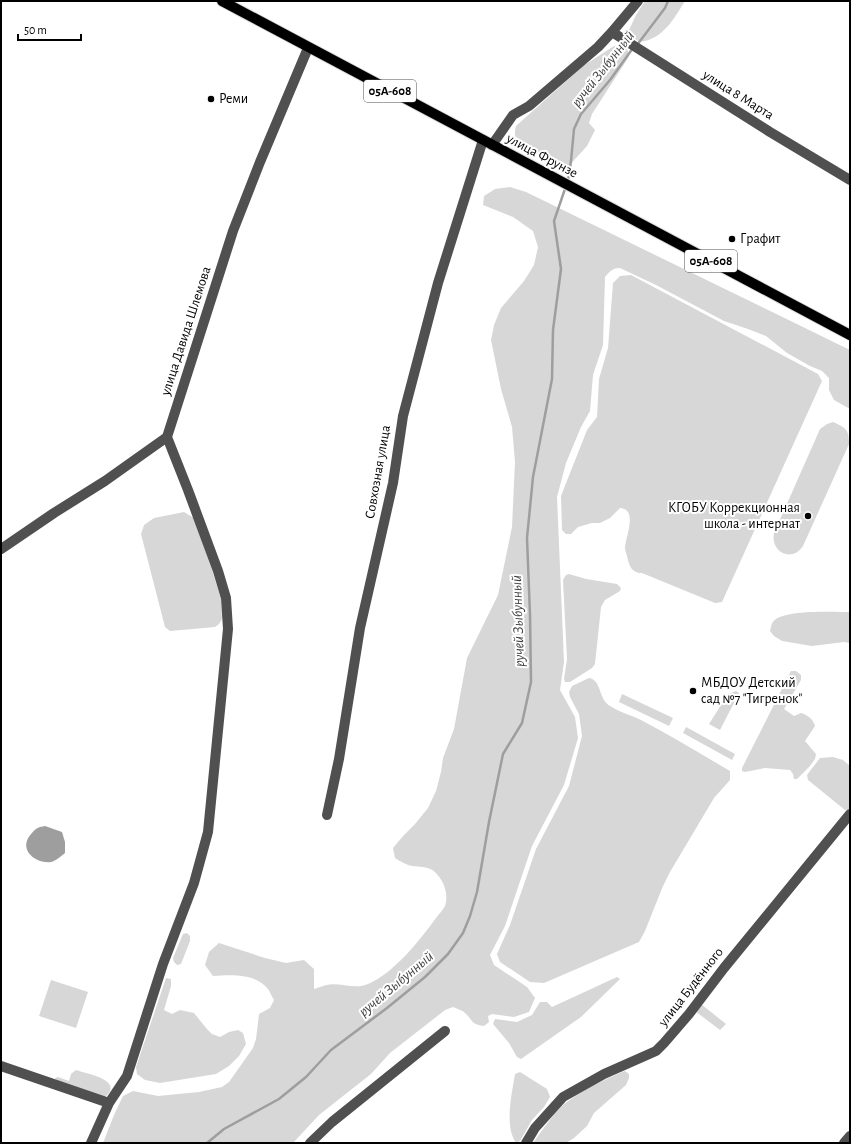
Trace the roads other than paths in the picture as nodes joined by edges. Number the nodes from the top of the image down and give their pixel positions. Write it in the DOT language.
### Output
graph roads {
  1 [pos="222,1"];
  2 [pos="638,1"];
  3 [pos="612,32"];
  4 [pos="308,48"];
  5 [pos="487,143"];
  6 [pos="850,180"];
  7 [pos="850,335"];
  8 [pos="166,437"];
  9 [pos="1,550"];
  10 [pos="850,814"];
  11 [pos="327,815"];
  12 [pos="445,1031"];
  13 [pos="1,1066"];
  14 [pos="109,1103"];
  15 [pos="850,1136"];
  16 [pos="91,1143"];
  17 [pos="310,1143"];
  18 [pos="526,1143"];
  19 [pos="844,1143"];
  1 -- 4 [label="main road, улица Фрунзе / 05А-608"];
  2 -- 3 [label="street"];
  3 -- 5 [label="street"];
  3 -- 6 [label="street, улица 8 Марта"];
  4 -- 5 [label="main road, улица Фрунзе / 05А-608"];
  4 -- 8 [label="street, улица Давида Шлемова"];
  5 -- 7 [label="main road, улица Фрунзе / 05А-608"];
  5 -- 11 [label="street, Совхозная улица"];
  8 -- 9 [label="street"];
  8 -- 14 [label="street"];
  10 -- 18 [label="street, улица Будённого"];
  12 -- 17 [label="street"];
  13 -- 14 [label="street"];
  14 -- 16 [label="street"];
  15 -- 19 [label="street"];
}
